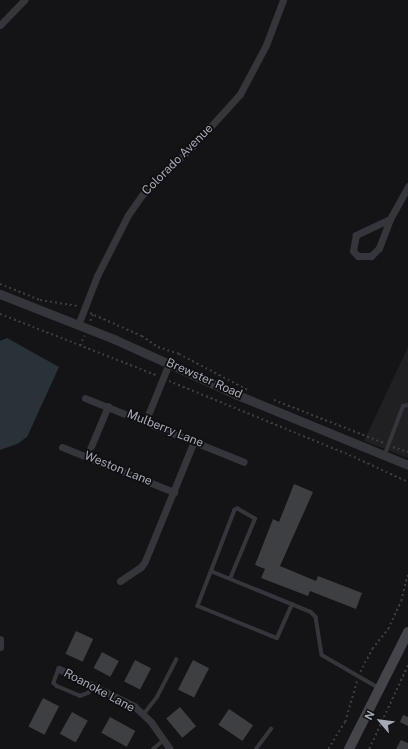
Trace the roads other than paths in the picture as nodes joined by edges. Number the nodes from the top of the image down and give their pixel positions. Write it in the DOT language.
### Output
graph roads {
  1 [pos="24,0"];
  2 [pos="283,0"];
  3 [pos="2,21"];
  4 [pos="408,186"];
  5 [pos="390,219"];
  6 [pos="0,294"];
  7 [pos="78,325"];
  8 [pos="169,363"];
  9 [pos="85,398"];
  10 [pos="408,405"];
  11 [pos="108,406"];
  12 [pos="146,420"];
  13 [pos="194,441"];
  14 [pos="62,447"];
  15 [pos="385,455"];
  16 [pos="87,456"];
  17 [pos="244,462"];
  18 [pos="408,464"];
  19 [pos="174,492"];
  20 [pos="211,571"];
  21 [pos="230,579"];
  22 [pos="120,581"];
  23 [pos="292,604"];
  24 [pos="408,632"];
  25 [pos="0,639"];
  26 [pos="0,647"];
  27 [pos="176,660"];
  28 [pos="59,669"];
  29 [pos="94,686"];
  30 [pos="380,688"];
  31 [pos="144,715"];
  32 [pos="271,729"];
  33 [pos="164,740"];
  34 [pos="153,749"];
  35 [pos="170,749"];
  36 [pos="256,749"];
  37 [pos="349,749"];
  1 -- 3 [label="street"];
  2 -- 7 [label="street, Colorado Avenue"];
  4 -- 5 [label="street"];
  5 -- 5 [label="street"];
  6 -- 7 [label="street, Brewster Road"];
  7 -- 8 [label="street, Brewster Road"];
  8 -- 12 [label="street"];
  8 -- 15 [label="street, Brewster Road"];
  9 -- 11 [label="street, Mulberry Lane"];
  10 -- 15 [label="lane"];
  11 -- 12 [label="street, Mulberry Lane"];
  11 -- 16 [label="street"];
  12 -- 13 [label="street, Mulberry Lane"];
  13 -- 17 [label="street, Mulberry Lane"];
  13 -- 19 [label="street"];
  14 -- 16 [label="street, Weston Lane"];
  15 -- 18 [label="street, Brewster Road"];
  16 -- 19 [label="street, Weston Lane"];
  19 -- 22 [label="street"];
  20 -- 21 [label="lane"];
  20 -- 21 [label="lane"];
  20 -- 23 [label="lane"];
  21 -- 23 [label="lane"];
  23 -- 30 [label="lane"];
  24 -- 30 [label="main road"];
  25 -- 26 [label="street"];
  27 -- 31 [label="lane"];
  28 -- 29 [label="street, Roanoke Lane"];
  28 -- 29 [label="lane"];
  29 -- 31 [label="street, Roanoke Lane"];
  30 -- 37 [label="main road"];
  31 -- 33 [label="street, Roanoke Lane"];
  32 -- 36 [label="lane"];
  33 -- 34 [label="lane"];
  33 -- 35 [label="street, Roanoke Lane"];
}
